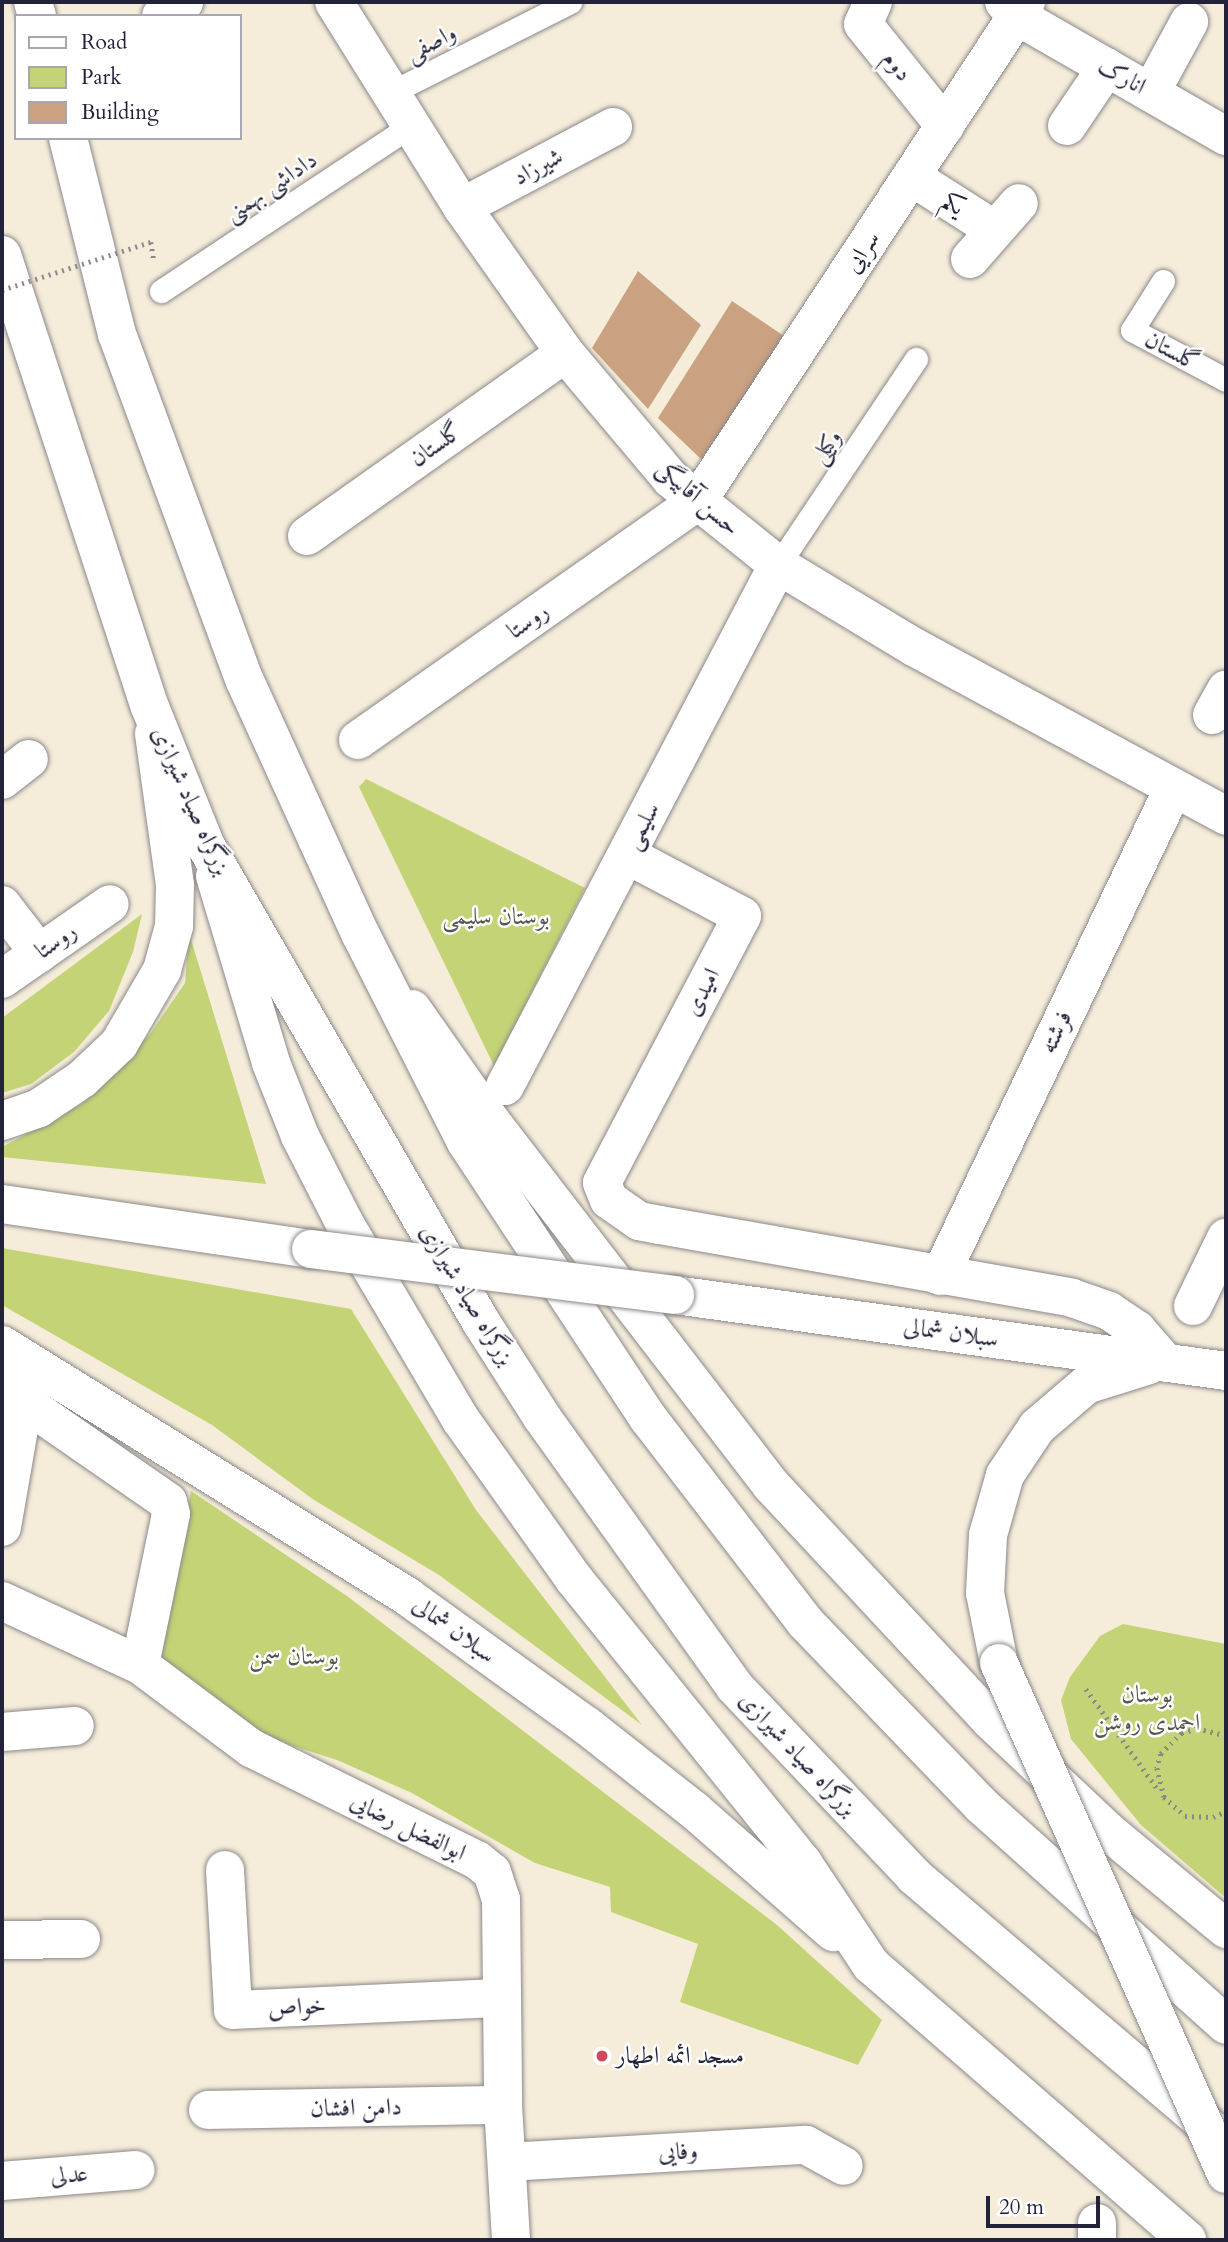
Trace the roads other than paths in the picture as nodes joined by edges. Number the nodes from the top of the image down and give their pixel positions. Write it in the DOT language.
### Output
graph roads {
  1 [pos="184,2"];
  2 [pos="334,2"];
  3 [pos="570,2"];
  4 [pos="873,2"];
  5 [pos="1016,6"];
  6 [pos="164,14"];
  7 [pos="1189,22"];
  8 [pos="1107,67"];
  9 [pos="1151,92"];
  10 [pos="390,93"];
  11 [pos="410,126"];
  12 [pos="945,126"];
  13 [pos="1067,126"];
  14 [pos="614,127"];
  15 [pos="1226,136"];
  16 [pos="68,140"];
  17 [pos="912,177"];
  18 [pos="462,207"];
  19 [pos="2,255"];
  20 [pos="970,259"];
  21 [pos="1163,281"];
  22 [pos="161,291"];
  23 [pos="565,353"];
  24 [pos="916,359"];
  25 [pos="1226,380"];
  26 [pos="697,502"];
  27 [pos="307,536"];
  28 [pos="778,565"];
  29 [pos="150,706"];
  30 [pos="358,740"];
  31 [pos="1173,789"];
  32 [pos="1226,816"];
  33 [pos="206,846"];
  34 [pos="627,855"];
  35 [pos="110,904"];
  36 [pos="2,905"];
  37 [pos="361,935"];
  38 [pos="39,953"];
  39 [pos="2,979"];
  40 [pos="505,1086"];
  41 [pos="2,1121"];
  42 [pos="2,1204"];
  43 [pos="1226,1238"];
  44 [pos="940,1276"];
  45 [pos="1193,1307"];
  46 [pos="2,1345"];
  47 [pos="1165,1362"];
  48 [pos="1226,1371"];
  49 [pos="13,1393"];
  50 [pos="2,1527"];
  51 [pos="2,1601"];
  52 [pos="140,1665"];
  53 [pos="75,1726"];
  54 [pos="2,1732"];
  55 [pos="225,1870"];
  56 [pos="1226,1929"];
  57 [pos="81,1939"];
  58 [pos="2,1940"];
  59 [pos="871,1965"];
  60 [pos="501,1998"];
  61 [pos="1226,2025"];
  62 [pos="503,2105"];
  63 [pos="208,2110"];
  64 [pos="1226,2141"];
  65 [pos="507,2162"];
  66 [pos="844,2166"];
  67 [pos="136,2170"];
  68 [pos="1226,2174"];
  69 [pos="2,2181"];
  70 [pos="511,2240"];
  71 [pos="1187,2240"];
  1 -- 6 [label="main road"];
  2 -- 10 [label="main road, حسن آقابیگی"];
  3 -- 10 [label="lane, واصفی"];
  4 -- 12 [label="main road, دوم"];
  5 -- 8 [label="main road, انارک"];
  5 -- 12 [label="main road, سرایی"];
  7 -- 9 [label="main road"];
  8 -- 9 [label="main road, انارک"];
  8 -- 13 [label="main road"];
  9 -- 15 [label="main road, انارک"];
  10 -- 11 [label="main road, حسن آقابیگی"];
  11 -- 18 [label="main road, حسن آقابیگی"];
  11 -- 22 [label="lane, داداشی بهمنی"];
  12 -- 17 [label="main road, سرایی"];
  14 -- 18 [label="main road, شیرزاد"];
  16 -- 37 [label="main road"];
  17 -- 20 [label="main road, یکم"];
  17 -- 26 [label="main road, سرایی"];
  18 -- 23 [label="main road, حسن آقابیگی"];
  19 -- 29 [label="main road, بزرگراه صیاد شیرازی"];
  21 -- 25 [label="lane, گلستان"];
  23 -- 26 [label="main road, حسن آقابیگی"];
  23 -- 27 [label="main road, گلستان"];
  24 -- 28 [label="lane, وکیلی"];
  26 -- 28 [label="main road, حسن آقابیگی"];
  26 -- 30 [label="main road, روستا"];
  28 -- 31 [label="main road, حسن آقابیگی"];
  28 -- 34 [label="main road, سلیمی"];
  29 -- 33 [label="main road, بزرگراه صیاد شیرازی"];
  29 -- 41 [label="main road"];
  31 -- 32 [label="main road, حسن آقابیگی"];
  31 -- 44 [label="main road, فرشته"];
  33 -- 59 [label="main road"];
  33 -- 64 [label="main road, بزرگراه صیاد شیرازی"];
  34 -- 40 [label="main road, سلیمی"];
  34 -- 44 [label="main road, امیدی"];
  35 -- 38 [label="main road, روستا"];
  36 -- 38 [label="main road"];
  37 -- 56 [label="main road"];
  37 -- 61 [label="main road"];
  38 -- 39 [label="main road, روستا"];
  42 -- 47 [label="main road, سبلان شمالی, bridge"];
  43 -- 45 [label="main road"];
  44 -- 47 [label="main road"];
  46 -- 59 [label="main road, سبلان شمالی"];
  47 -- 48 [label="main road, سبلان شمالی"];
  47 -- 68 [label="main road, bridge"];
  49 -- 50 [label="main road"];
  49 -- 52 [label="main road"];
  51 -- 52 [label="main road, ابوالفضل رضایی"];
  52 -- 60 [label="main road, ابوالفضل رضایی"];
  53 -- 54 [label="main road"];
  55 -- 60 [label="main road, خواص"];
  57 -- 58 [label="main road"];
  59 -- 71 [label="main road"];
  60 -- 62 [label="main road, ابوالفضل رضایی"];
  62 -- 63 [label="main road, دامن افشان"];
  62 -- 65 [label="main road, ابوالفضل رضایی"];
  65 -- 66 [label="main road, وفایی"];
  65 -- 70 [label="main road, ابوالفضل رضایی"];
  67 -- 69 [label="main road, عدلی"];
}
